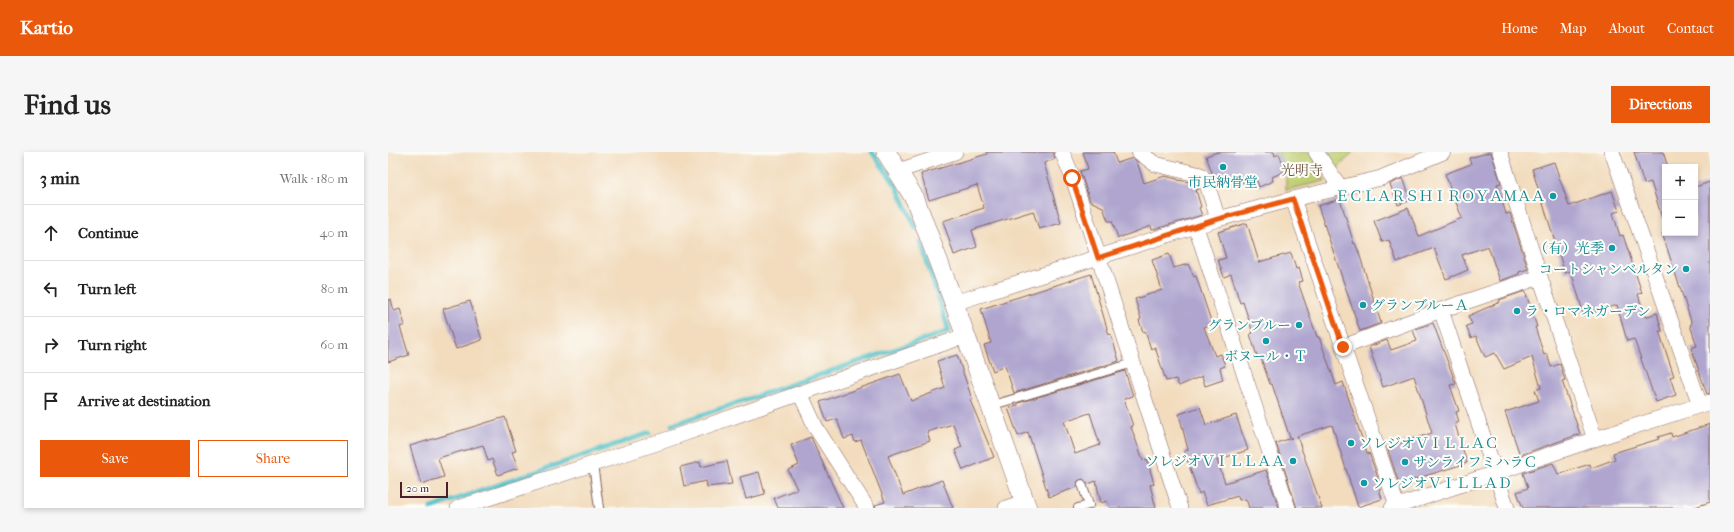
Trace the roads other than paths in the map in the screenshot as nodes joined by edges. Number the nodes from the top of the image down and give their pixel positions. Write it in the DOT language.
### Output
graph roads {
  1 [pos="886,152"];
  2 [pos="955,152"];
  3 [pos="1062,152"];
  4 [pos="1139,152"];
  5 [pos="1316,152"];
  6 [pos="1443,152"];
  7 [pos="1500,152"];
  8 [pos="1612,152"];
  9 [pos="898,171"];
  10 [pos="1340,187"];
  11 [pos="1293,199"];
  12 [pos="1218,219"];
  13 [pos="1196,228"];
  14 [pos="1098,258"];
  15 [pos="1540,277"];
  16 [pos="954,303"];
  17 [pos="1441,310"];
  18 [pos="965,336"];
  19 [pos="1343,347"];
  20 [pos="1133,363"];
  21 [pos="800,393"];
  22 [pos="1705,404"];
  23 [pos="990,406"];
  24 [pos="1595,438"];
  25 [pos="593,464"];
  26 [pos="1495,473"];
  27 [pos="1082,484"];
  28 [pos="1026,505"];
  29 [pos="1394,507"];
  30 [pos="458,508"];
  31 [pos="599,508"];
  32 [pos="868,508"];
  33 [pos="1006,508"];
  34 [pos="1078,508"];
  35 [pos="1180,508"];
  36 [pos="1288,508"];
  37 [pos="1507,508"];
  1 -- 9 [label="street"];
  2 -- 9 [label="street"];
  3 -- 14 [label="street"];
  4 -- 12 [label="street"];
  5 -- 10 [label="street"];
  6 -- 10 [label="street"];
  7 -- 15 [label="street"];
  8 -- 22 [label="street"];
  9 -- 16 [label="street"];
  10 -- 11 [label="street"];
  11 -- 12 [label="street"];
  11 -- 19 [label="street"];
  12 -- 13 [label="street"];
  13 -- 14 [label="street"];
  13 -- 36 [label="street"];
  14 -- 16 [label="street"];
  14 -- 20 [label="street"];
  15 -- 17 [label="street"];
  15 -- 24 [label="street"];
  16 -- 18 [label="street"];
  17 -- 19 [label="street"];
  17 -- 26 [label="street"];
  18 -- 21 [label="street"];
  18 -- 23 [label="street"];
  19 -- 29 [label="street"];
  20 -- 23 [label="lane"];
  20 -- 35 [label="street"];
  21 -- 25 [label="street"];
  21 -- 32 [label="street"];
  22 -- 24 [label="street"];
  23 -- 28 [label="street"];
  24 -- 26 [label="street"];
  25 -- 30 [label="street"];
  25 -- 31 [label="lane"];
  26 -- 29 [label="street"];
  26 -- 37 [label="street"];
  27 -- 34 [label="lane"];
  28 -- 33 [label="street"];
}
